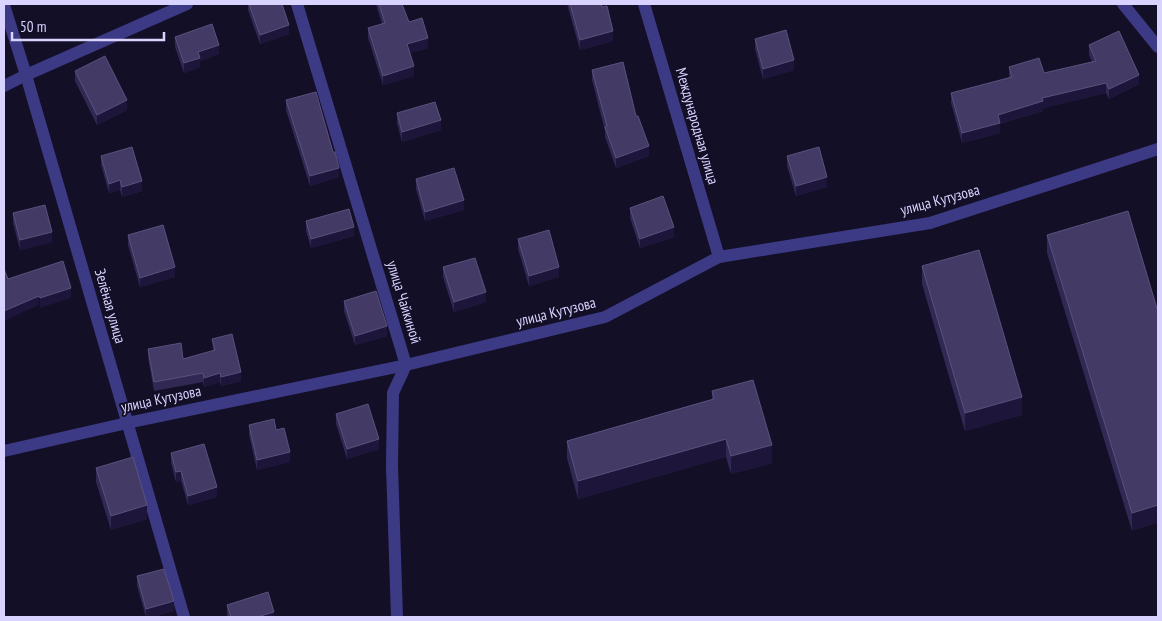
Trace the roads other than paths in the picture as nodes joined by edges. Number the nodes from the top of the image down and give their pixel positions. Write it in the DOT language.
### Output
graph roads {
  1 [pos="187,4"];
  2 [pos="297,4"];
  3 [pos="644,4"];
  4 [pos="1123,4"];
  5 [pos="4,5"];
  6 [pos="1158,47"];
  7 [pos="26,75"];
  8 [pos="4,86"];
  9 [pos="1158,149"];
  10 [pos="719,256"];
  11 [pos="406,365"];
  12 [pos="127,423"];
  13 [pos="4,451"];
  14 [pos="184,617"];
  15 [pos="397,617"];
  1 -- 7 [label="street"];
  2 -- 11 [label="street, улица Чайкиной"];
  3 -- 10 [label="street, Международная улица"];
  4 -- 6 [label="street"];
  5 -- 7 [label="street, Зелёная улица"];
  7 -- 8 [label="street"];
  7 -- 12 [label="street, Зелёная улица"];
  9 -- 10 [label="street, улица Кутузова"];
  10 -- 11 [label="street, улица Кутузова"];
  11 -- 12 [label="street, улица Кутузова"];
  11 -- 15 [label="street, улица Чайкиной"];
  12 -- 13 [label="street, улица Кутузова"];
  12 -- 14 [label="street, Зелёная улица"];
}
